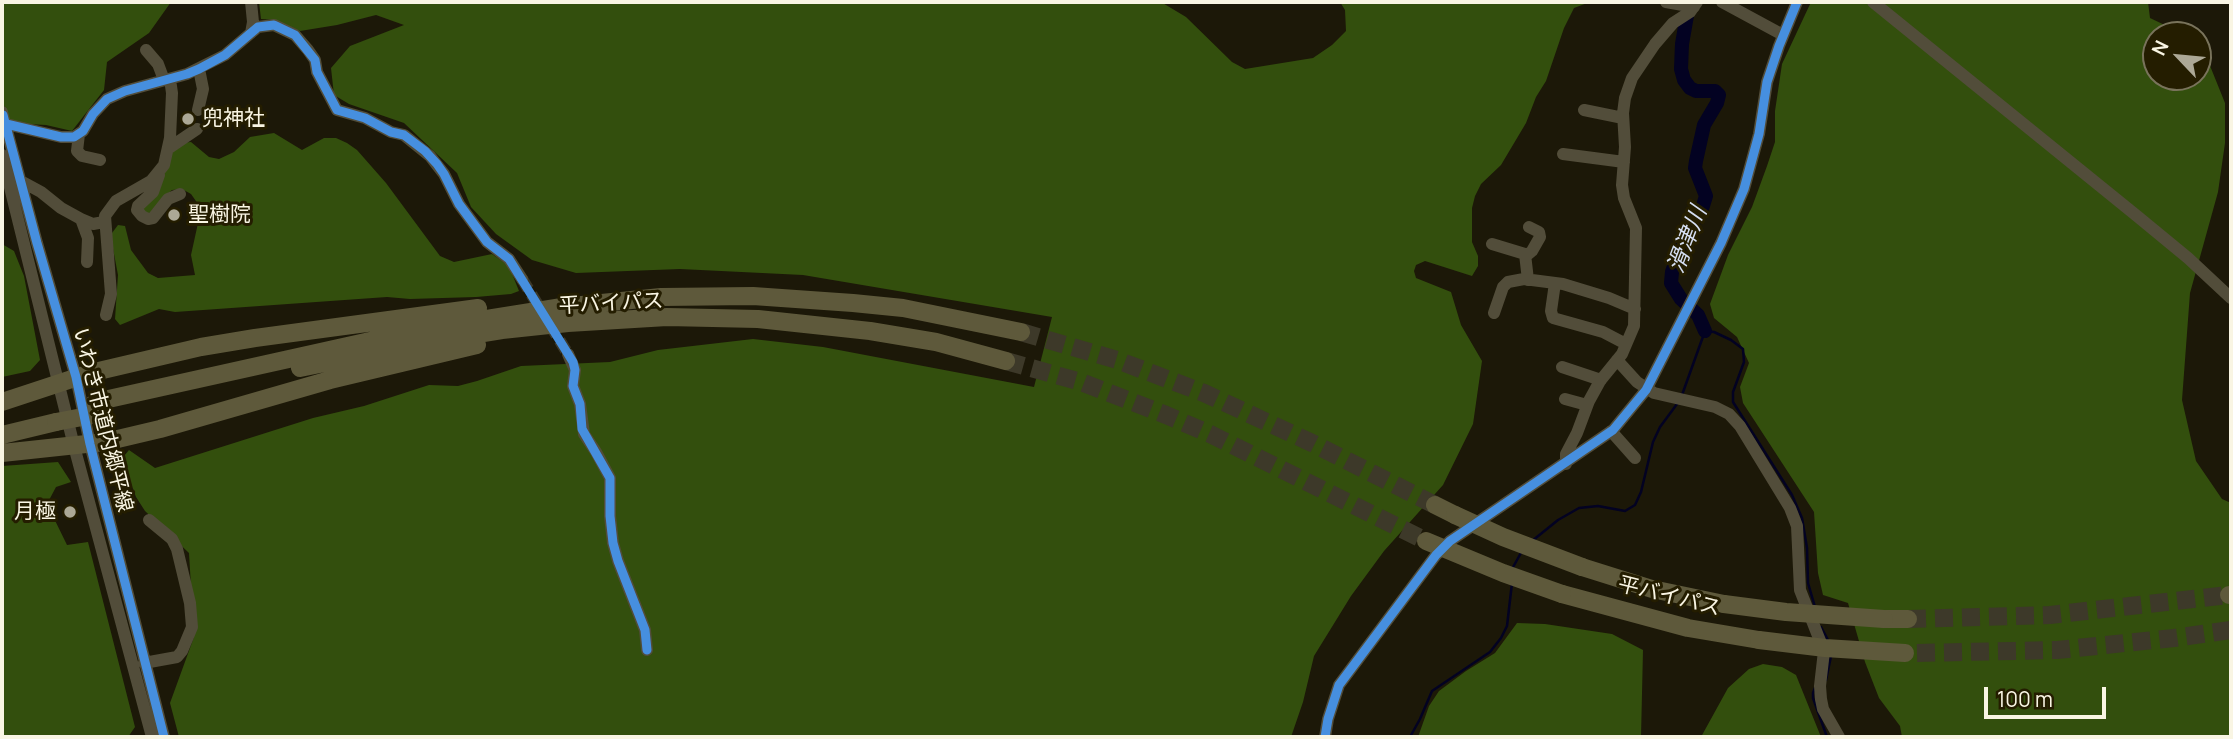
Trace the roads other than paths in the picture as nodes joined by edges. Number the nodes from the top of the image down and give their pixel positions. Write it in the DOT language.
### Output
graph roads {
  1 [pos="251,2"];
  2 [pos="1666,2"];
  3 [pos="1722,2"];
  4 [pos="1797,2"];
  5 [pos="1873,2"];
  6 [pos="1695,4"];
  7 [pos="251,33"];
  8 [pos="1783,35"];
  9 [pos="146,50"];
  10 [pos="199,69"];
  11 [pos="167,80"];
  12 [pos="198,110"];
  13 [pos="1584,110"];
  14 [pos="1623,118"];
  15 [pos="3,120"];
  16 [pos="197,129"];
  17 [pos="79,134"];
  18 [pos="169,148"];
  19 [pos="1563,154"];
  20 [pos="2,155"];
  21 [pos="100,160"];
  22 [pos="1624,162"];
  23 [pos="4,172"];
  24 [pos="159,172"];
  25 [pos="21,182"];
  26 [pos="180,194"];
  27 [pos="81,219"];
  28 [pos="104,222"];
  29 [pos="1529,227"];
  30 [pos="1492,244"];
  31 [pos="1526,256"];
  32 [pos="87,262"];
  33 [pos="522,279"];
  34 [pos="1528,279"];
  35 [pos="1555,282"];
  36 [pos="789,298"];
  37 [pos="2231,299"];
  38 [pos="1635,309"];
  39 [pos="1494,313"];
  40 [pos="106,315"];
  41 [pos="667,317"];
  42 [pos="1021,332"];
  43 [pos="1626,344"];
  44 [pos="568,354"];
  45 [pos="1006,360"];
  46 [pos="1617,360"];
  47 [pos="1562,367"];
  48 [pos="76,377"];
  49 [pos="1601,380"];
  50 [pos="59,383"];
  51 [pos="1647,388"];
  52 [pos="1565,399"];
  53 [pos="2,402"];
  54 [pos="1587,405"];
  55 [pos="96,408"];
  56 [pos="55,417"];
  57 [pos="2,423"];
  58 [pos="1611,431"];
  59 [pos="2,435"];
  60 [pos="82,445"];
  61 [pos="2,453"];
  62 [pos="1635,457"];
  63 [pos="1566,464"];
  64 [pos="1435,505"];
  65 [pos="149,520"];
  66 [pos="1423,539"];
  67 [pos="1908,619"];
  68 [pos="647,650"];
  69 [pos="1911,653"];
  70 [pos="144,663"];
  71 [pos="152,737"];
  72 [pos="164,737"];
  73 [pos="1325,737"];
  74 [pos="1839,737"];
  1 -- 7 [label="street"];
  2 -- 6 [label="street"];
  3 -- 8 [label="street"];
  4 -- 8 [label="street"];
  5 -- 37 [label="street"];
  6 -- 14 [label="street"];
  7 -- 10 [label="street"];
  7 -- 33 [label="street"];
  8 -- 51 [label="street"];
  9 -- 11 [label="street"];
  10 -- 11 [label="street"];
  10 -- 12 [label="street"];
  11 -- 17 [label="street"];
  11 -- 18 [label="street"];
  13 -- 14 [label="street"];
  14 -- 22 [label="street"];
  15 -- 17 [label="street"];
  15 -- 25 [label="street, いわき市道内郷平線"];
  16 -- 18 [label="street"];
  17 -- 21 [label="street"];
  18 -- 24 [label="street"];
  19 -- 22 [label="street"];
  20 -- 23 [label="street, いわき市道内郷平線"];
  22 -- 38 [label="street"];
  23 -- 25 [label="street"];
  23 -- 50 [label="street, いわき市道内郷平線"];
  24 -- 26 [label="street"];
  24 -- 28 [label="street"];
  25 -- 27 [label="street"];
  25 -- 48 [label="street, いわき市道内郷平線"];
  27 -- 28 [label="street"];
  27 -- 32 [label="street"];
  28 -- 40 [label="street"];
  29 -- 31 [label="street"];
  30 -- 31 [label="street"];
  31 -- 34 [label="street"];
  34 -- 35 [label="street"];
  34 -- 39 [label="street"];
  35 -- 38 [label="street"];
  35 -- 43 [label="street"];
  36 -- 42 [label="highway, 平バイパス"];
  36 -- 48 [label="highway"];
  36 -- 55 [label="highway, 平バイパス"];
  38 -- 43 [label="street"];
  41 -- 45 [label="highway, 平バイパス"];
  41 -- 55 [label="highway, 平バイパス"];
  41 -- 60 [label="highway"];
  43 -- 46 [label="street"];
  44 -- 68 [label="street"];
  46 -- 49 [label="street"];
  46 -- 51 [label="street"];
  47 -- 49 [label="street"];
  48 -- 50 [label="highway"];
  48 -- 60 [label="street, いわき市道内郷平線"];
  49 -- 54 [label="street"];
  50 -- 53 [label="highway"];
  50 -- 60 [label="street, いわき市道内郷平線"];
  51 -- 58 [label="street"];
  51 -- 74 [label="street"];
  52 -- 54 [label="street"];
  54 -- 63 [label="street"];
  55 -- 56 [label="highway, 平バイパス, bridge"];
  56 -- 57 [label="highway, 平バイパス"];
  56 -- 59 [label="highway, 平バイパス"];
  58 -- 62 [label="street"];
  58 -- 63 [label="street"];
  60 -- 61 [label="highway"];
  60 -- 70 [label="street, いわき市道内郷平線"];
  60 -- 71 [label="street, いわき市道内郷平線"];
  63 -- 73 [label="street"];
  64 -- 67 [label="highway, 平バイパス, bridge"];
  65 -- 70 [label="street"];
  66 -- 69 [label="highway, 平バイパス, bridge"];
  70 -- 72 [label="street, いわき市道内郷平線"];
}
